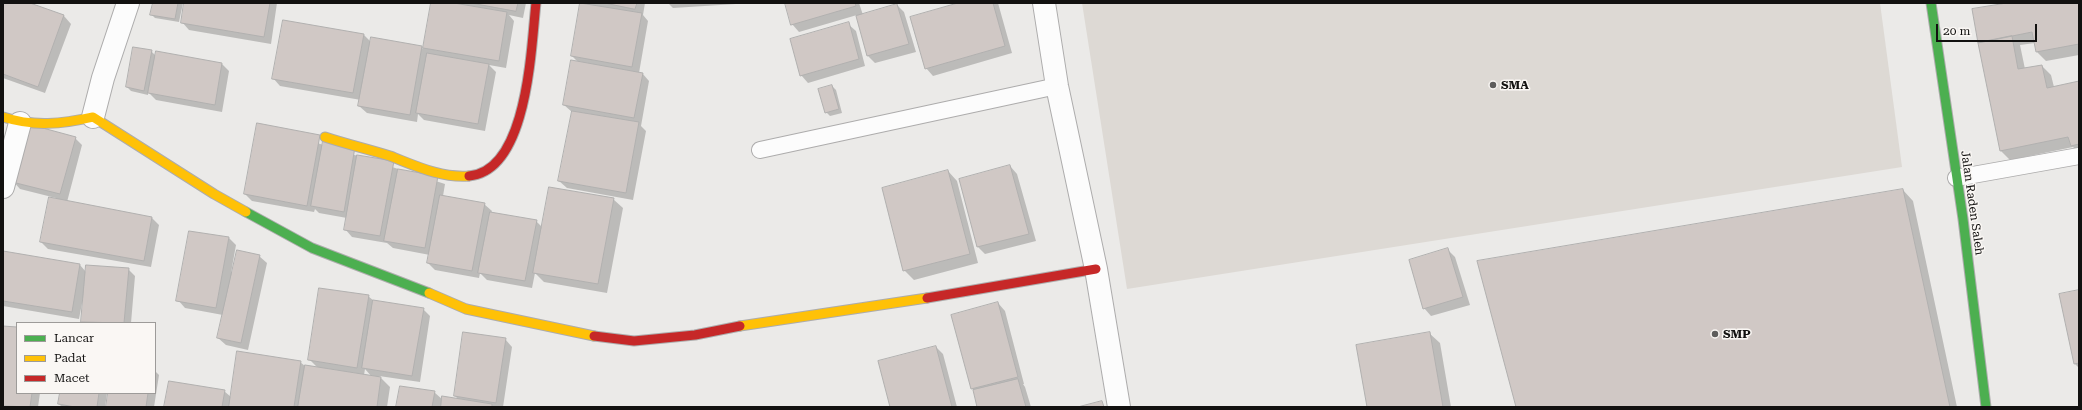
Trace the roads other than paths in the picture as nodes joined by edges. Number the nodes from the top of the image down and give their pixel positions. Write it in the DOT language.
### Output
graph roads {
  1 [pos="128,3"];
  2 [pos="536,3"];
  3 [pos="1044,3"];
  4 [pos="1931,3"];
  5 [pos="1057,86"];
  6 [pos="93,117"];
  7 [pos="12,120"];
  8 [pos="325,137"];
  9 [pos="760,150"];
  10 [pos="2079,156"];
  11 [pos="1956,178"];
  12 [pos="3,187"];
  13 [pos="1096,269"];
  14 [pos="1120,407"];
  15 [pos="1986,407"];
  1 -- 6 [label="street"];
  2 -- 8 [label="street"];
  3 -- 5 [label="street"];
  4 -- 11 [label="street, Jalan Raden Saleh"];
  5 -- 9 [label="lane"];
  5 -- 13 [label="street"];
  6 -- 7 [label="street"];
  6 -- 13 [label="street"];
  7 -- 12 [label="street"];
  10 -- 11 [label="lane"];
  11 -- 15 [label="street, Jalan Raden Saleh"];
  13 -- 14 [label="street"];
}
